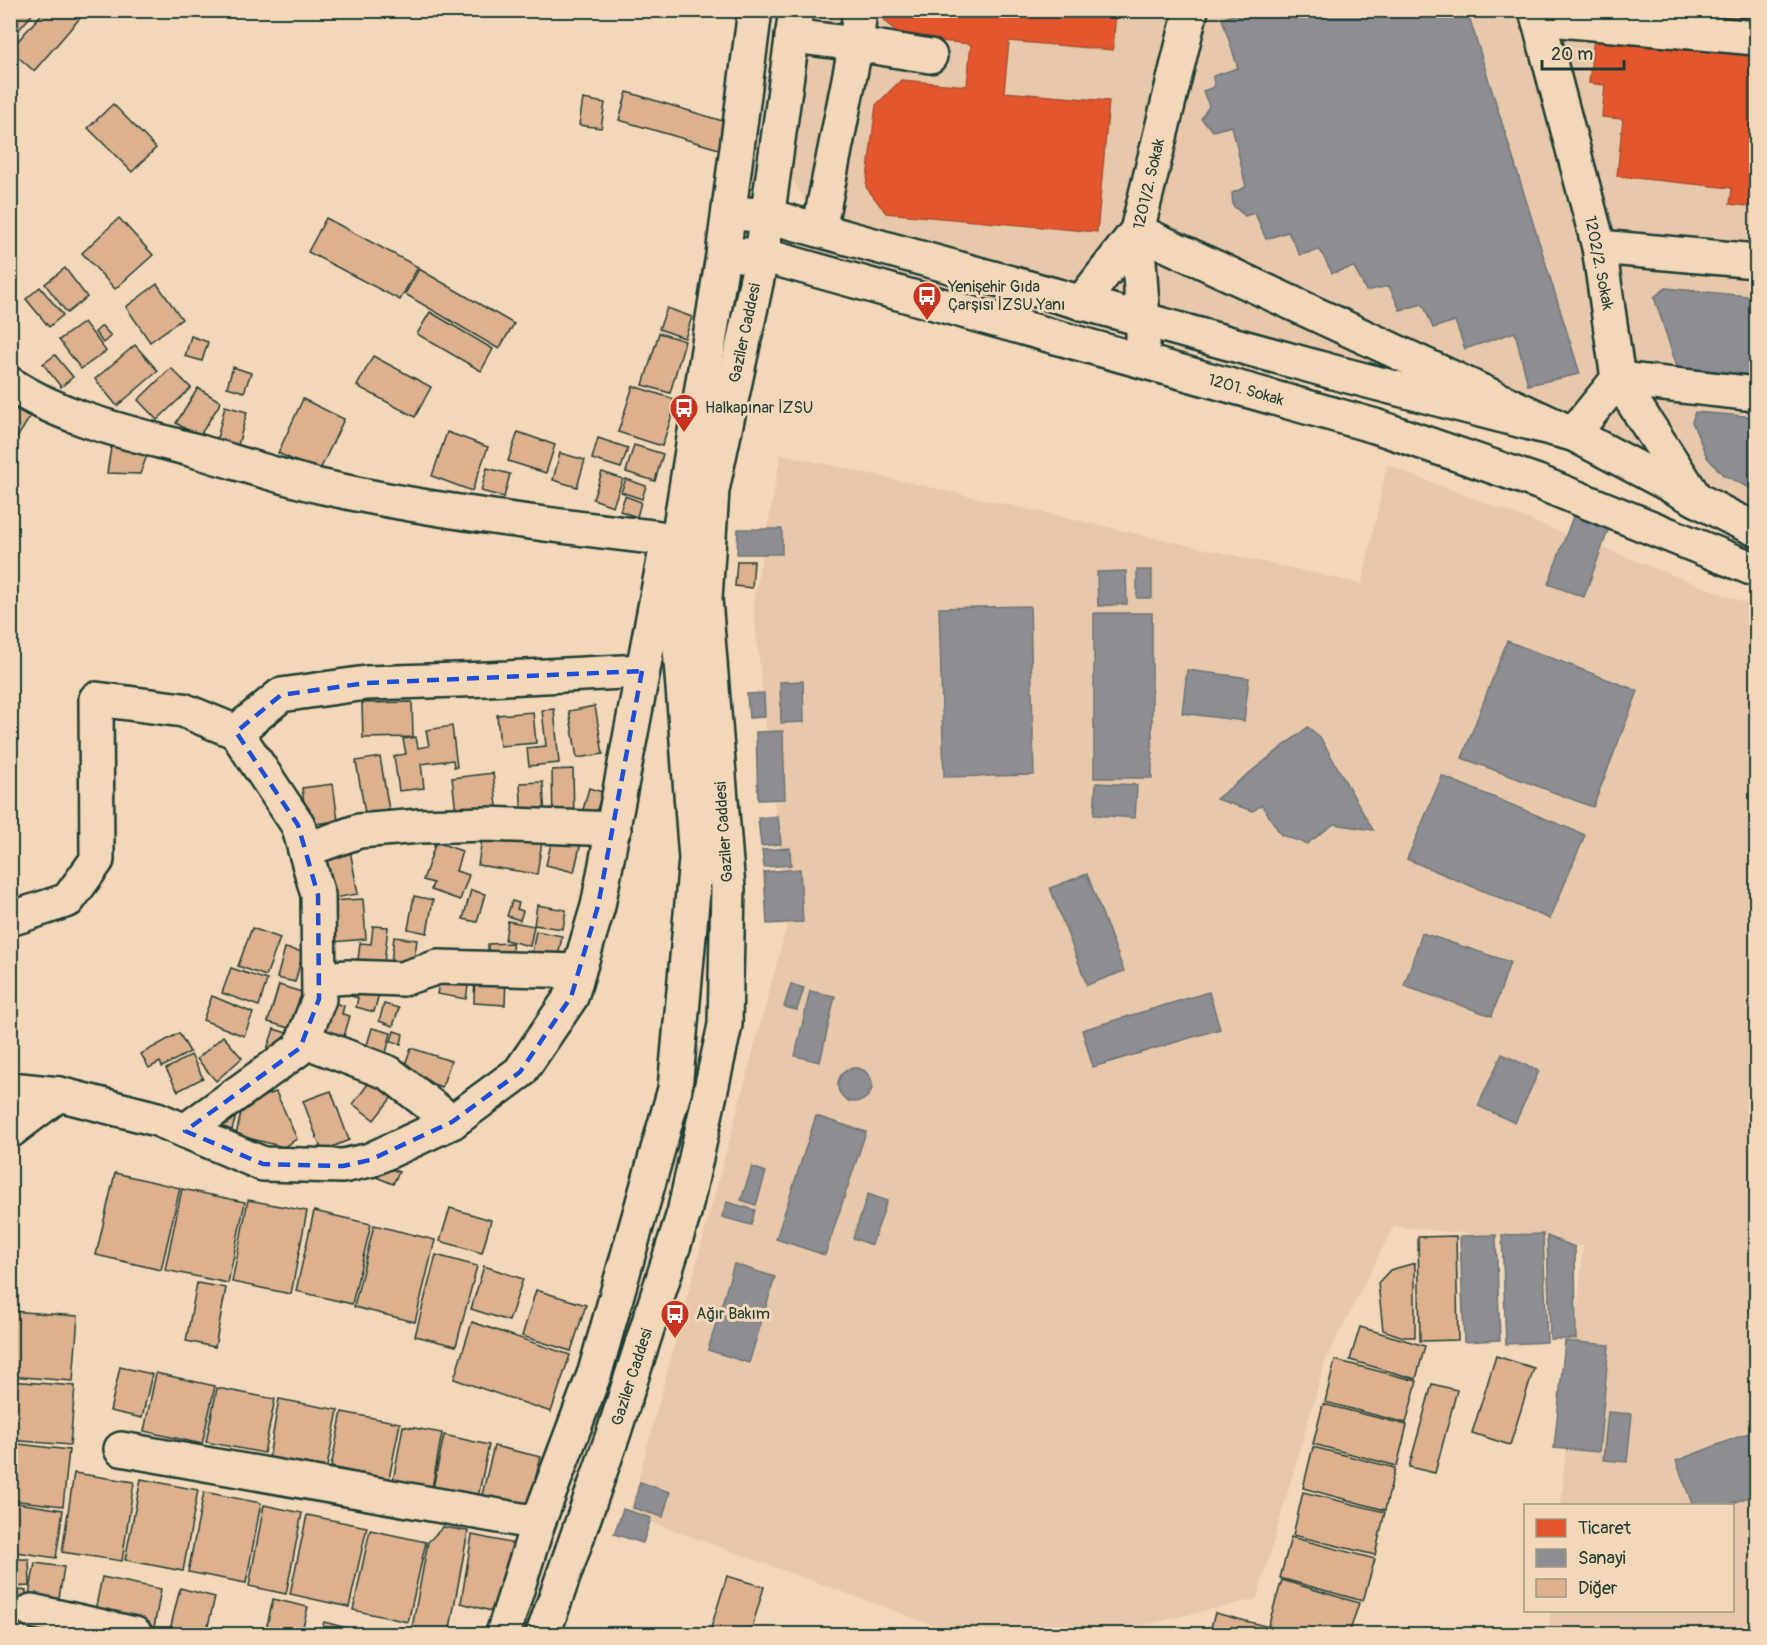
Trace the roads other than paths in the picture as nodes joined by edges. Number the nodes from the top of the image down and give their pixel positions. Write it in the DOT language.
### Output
graph roads {
  1 [pos="755,10"];
  2 [pos="860,10"];
  3 [pos="1191,10"];
  4 [pos="1537,14"];
  5 [pos="794,23"];
  6 [pos="1756,38"];
  7 [pos="856,44"];
  8 [pos="930,56"];
  9 [pos="728,213"];
  10 [pos="768,216"];
  11 [pos="819,230"];
  12 [pos="1137,231"];
  13 [pos="1599,247"];
  14 [pos="723,255"];
  15 [pos="762,255"];
  16 [pos="1756,261"];
  17 [pos="1081,303"];
  18 [pos="1143,320"];
  19 [pos="1143,361"];
  20 [pos="1618,379"];
  21 [pos="10,384"];
  22 [pos="1756,394"];
  23 [pos="1375,426"];
  24 [pos="1573,434"];
  25 [pos="1696,499"];
  26 [pos="1756,529"];
  27 [pos="673,539"];
  28 [pos="1756,570"];
  29 [pos="642,671"];
  30 [pos="237,732"];
  31 [pos="614,829"];
  32 [pos="305,850"];
  33 [pos="10,918"];
  34 [pos="578,971"];
  35 [pos="320,979"];
  36 [pos="303,1040"];
  37 [pos="10,1089"];
  38 [pos="59,1094"];
  39 [pos="452,1122"];
  40 [pos="10,1131"];
  41 [pos="185,1131"];
  42 [pos="121,1449"];
  43 [pos="538,1523"];
  44 [pos="32,1611"];
  45 [pos="135,1635"];
  46 [pos="503,1635"];
  47 [pos="543,1635"];
  1 -- 9 [label="street, Gaziler Caddesi"];
  2 -- 7 [label="street"];
  3 -- 12 [label="street, 1201/2. Sokak"];
  4 -- 6 [label="street"];
  4 -- 13 [label="street, 1202/2. Sokak"];
  5 -- 7 [label="street"];
  5 -- 10 [label="street, Gaziler Caddesi"];
  7 -- 8 [label="street"];
  7 -- 11 [label="street"];
  9 -- 10 [label="street"];
  9 -- 14 [label="street, Gaziler Caddesi"];
  10 -- 11 [label="street"];
  10 -- 15 [label="street, Gaziler Caddesi"];
  11 -- 17 [label="street"];
  12 -- 17 [label="street"];
  12 -- 18 [label="street, 1201/2. Sokak"];
  12 -- 24 [label="street"];
  13 -- 16 [label="street"];
  13 -- 20 [label="street, 1202/2. Sokak"];
  14 -- 15 [label="street, 1201. Sokak"];
  14 -- 27 [label="street, Gaziler Caddesi"];
  15 -- 19 [label="street, 1201. Sokak"];
  15 -- 47 [label="street, Gaziler Caddesi"];
  17 -- 18 [label="street"];
  18 -- 19 [label="street, 1201/2. Sokak"];
  18 -- 24 [label="street"];
  19 -- 23 [label="street, 1201. Sokak"];
  20 -- 22 [label="street"];
  20 -- 24 [label="street"];
  20 -- 25 [label="street, 1202/2. Sokak"];
  21 -- 27 [label="street"];
  23 -- 24 [label="street"];
  23 -- 28 [label="street, 1201. Sokak"];
  24 -- 25 [label="street"];
  25 -- 26 [label="street"];
  27 -- 29 [label="street"];
  27 -- 43 [label="street, Gaziler Caddesi"];
  29 -- 30 [label="street"];
  29 -- 31 [label="street"];
  30 -- 32 [label="street"];
  30 -- 33 [label="street"];
  31 -- 32 [label="street"];
  31 -- 34 [label="street"];
  32 -- 35 [label="street"];
  34 -- 35 [label="street"];
  34 -- 39 [label="street"];
  35 -- 36 [label="street"];
  36 -- 39 [label="street"];
  36 -- 41 [label="street"];
  37 -- 38 [label="street"];
  38 -- 40 [label="street"];
  38 -- 41 [label="street"];
  39 -- 41 [label="street"];
  42 -- 43 [label="street"];
  43 -- 46 [label="street, Gaziler Caddesi"];
  44 -- 45 [label="street"];
}
